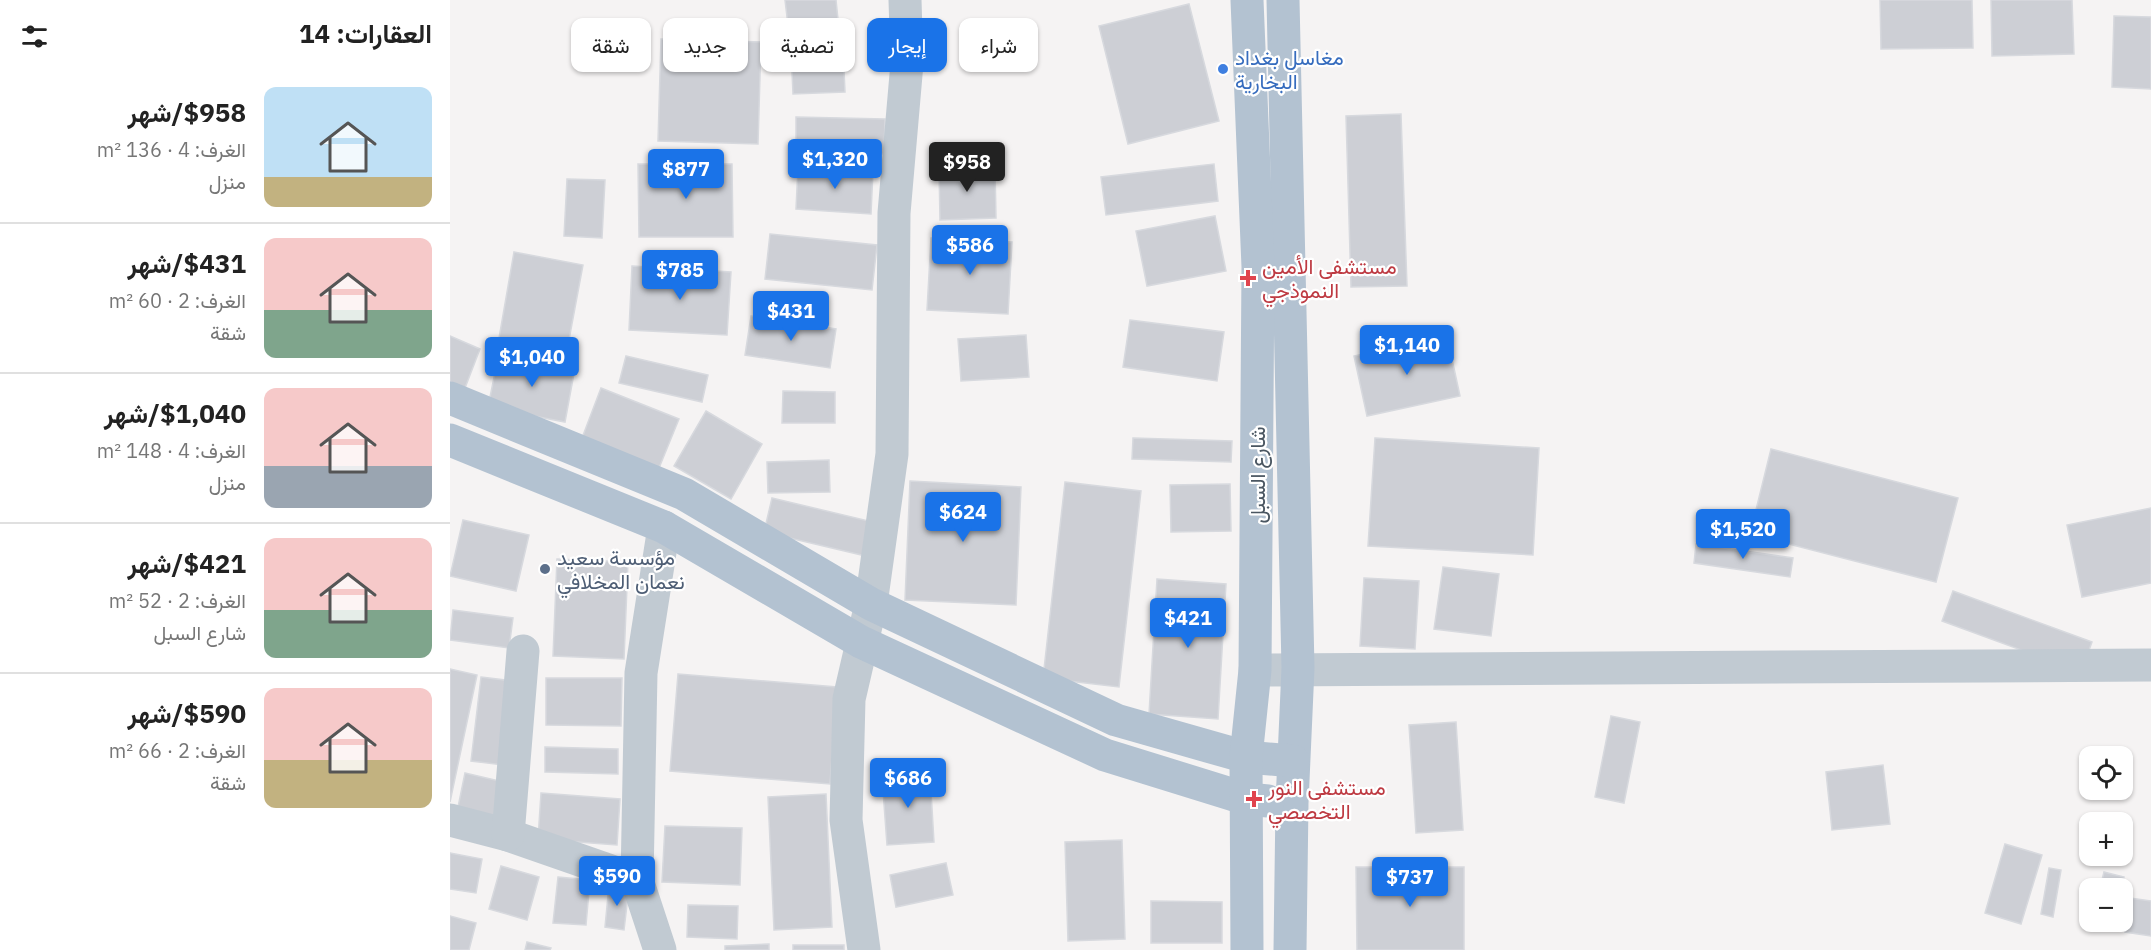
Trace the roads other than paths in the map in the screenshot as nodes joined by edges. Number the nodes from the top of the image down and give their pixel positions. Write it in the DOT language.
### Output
graph roads {
  1 [pos="905,0"];
  2 [pos="1247,0"];
  3 [pos="1283,0"];
  4 [pos="450,398"];
  5 [pos="450,440"];
  6 [pos="664,527"];
  7 [pos="871,604"];
  8 [pos="861,642"];
  9 [pos="523,651"];
  10 [pos="2151,665"];
  11 [pos="1298,668"];
  12 [pos="1256,670"];
  13 [pos="1245,757"];
  14 [pos="1293,761"];
  15 [pos="1247,799"];
  16 [pos="1292,803"];
  17 [pos="450,820"];
  18 [pos="508,835"];
  19 [pos="637,880"];
  20 [pos="660,950"];
  21 [pos="864,950"];
  22 [pos="1247,950"];
  23 [pos="1290,950"];
  1 -- 7 [label="street"];
  2 -- 12 [label="main road, شارع السبل"];
  3 -- 11 [label="main road, شارع السبل"];
  4 -- 7 [label="main road"];
  5 -- 6 [label="main road"];
  6 -- 8 [label="main road"];
  6 -- 19 [label="street"];
  7 -- 8 [label="street"];
  7 -- 13 [label="main road"];
  8 -- 15 [label="main road"];
  8 -- 21 [label="street"];
  9 -- 18 [label="street"];
  10 -- 11 [label="street"];
  11 -- 12 [label="street"];
  11 -- 14 [label="main road, شارع السبل"];
  12 -- 13 [label="main road, شارع السبل"];
  13 -- 14 [label="main road"];
  13 -- 15 [label="main road, شارع السبل"];
  14 -- 16 [label="main road, شارع السبل"];
  15 -- 16 [label="main road"];
  15 -- 22 [label="main road, شارع السبل"];
  16 -- 23 [label="main road, شارع السبل"];
  17 -- 18 [label="street"];
  18 -- 19 [label="street"];
  19 -- 20 [label="street"];
}
